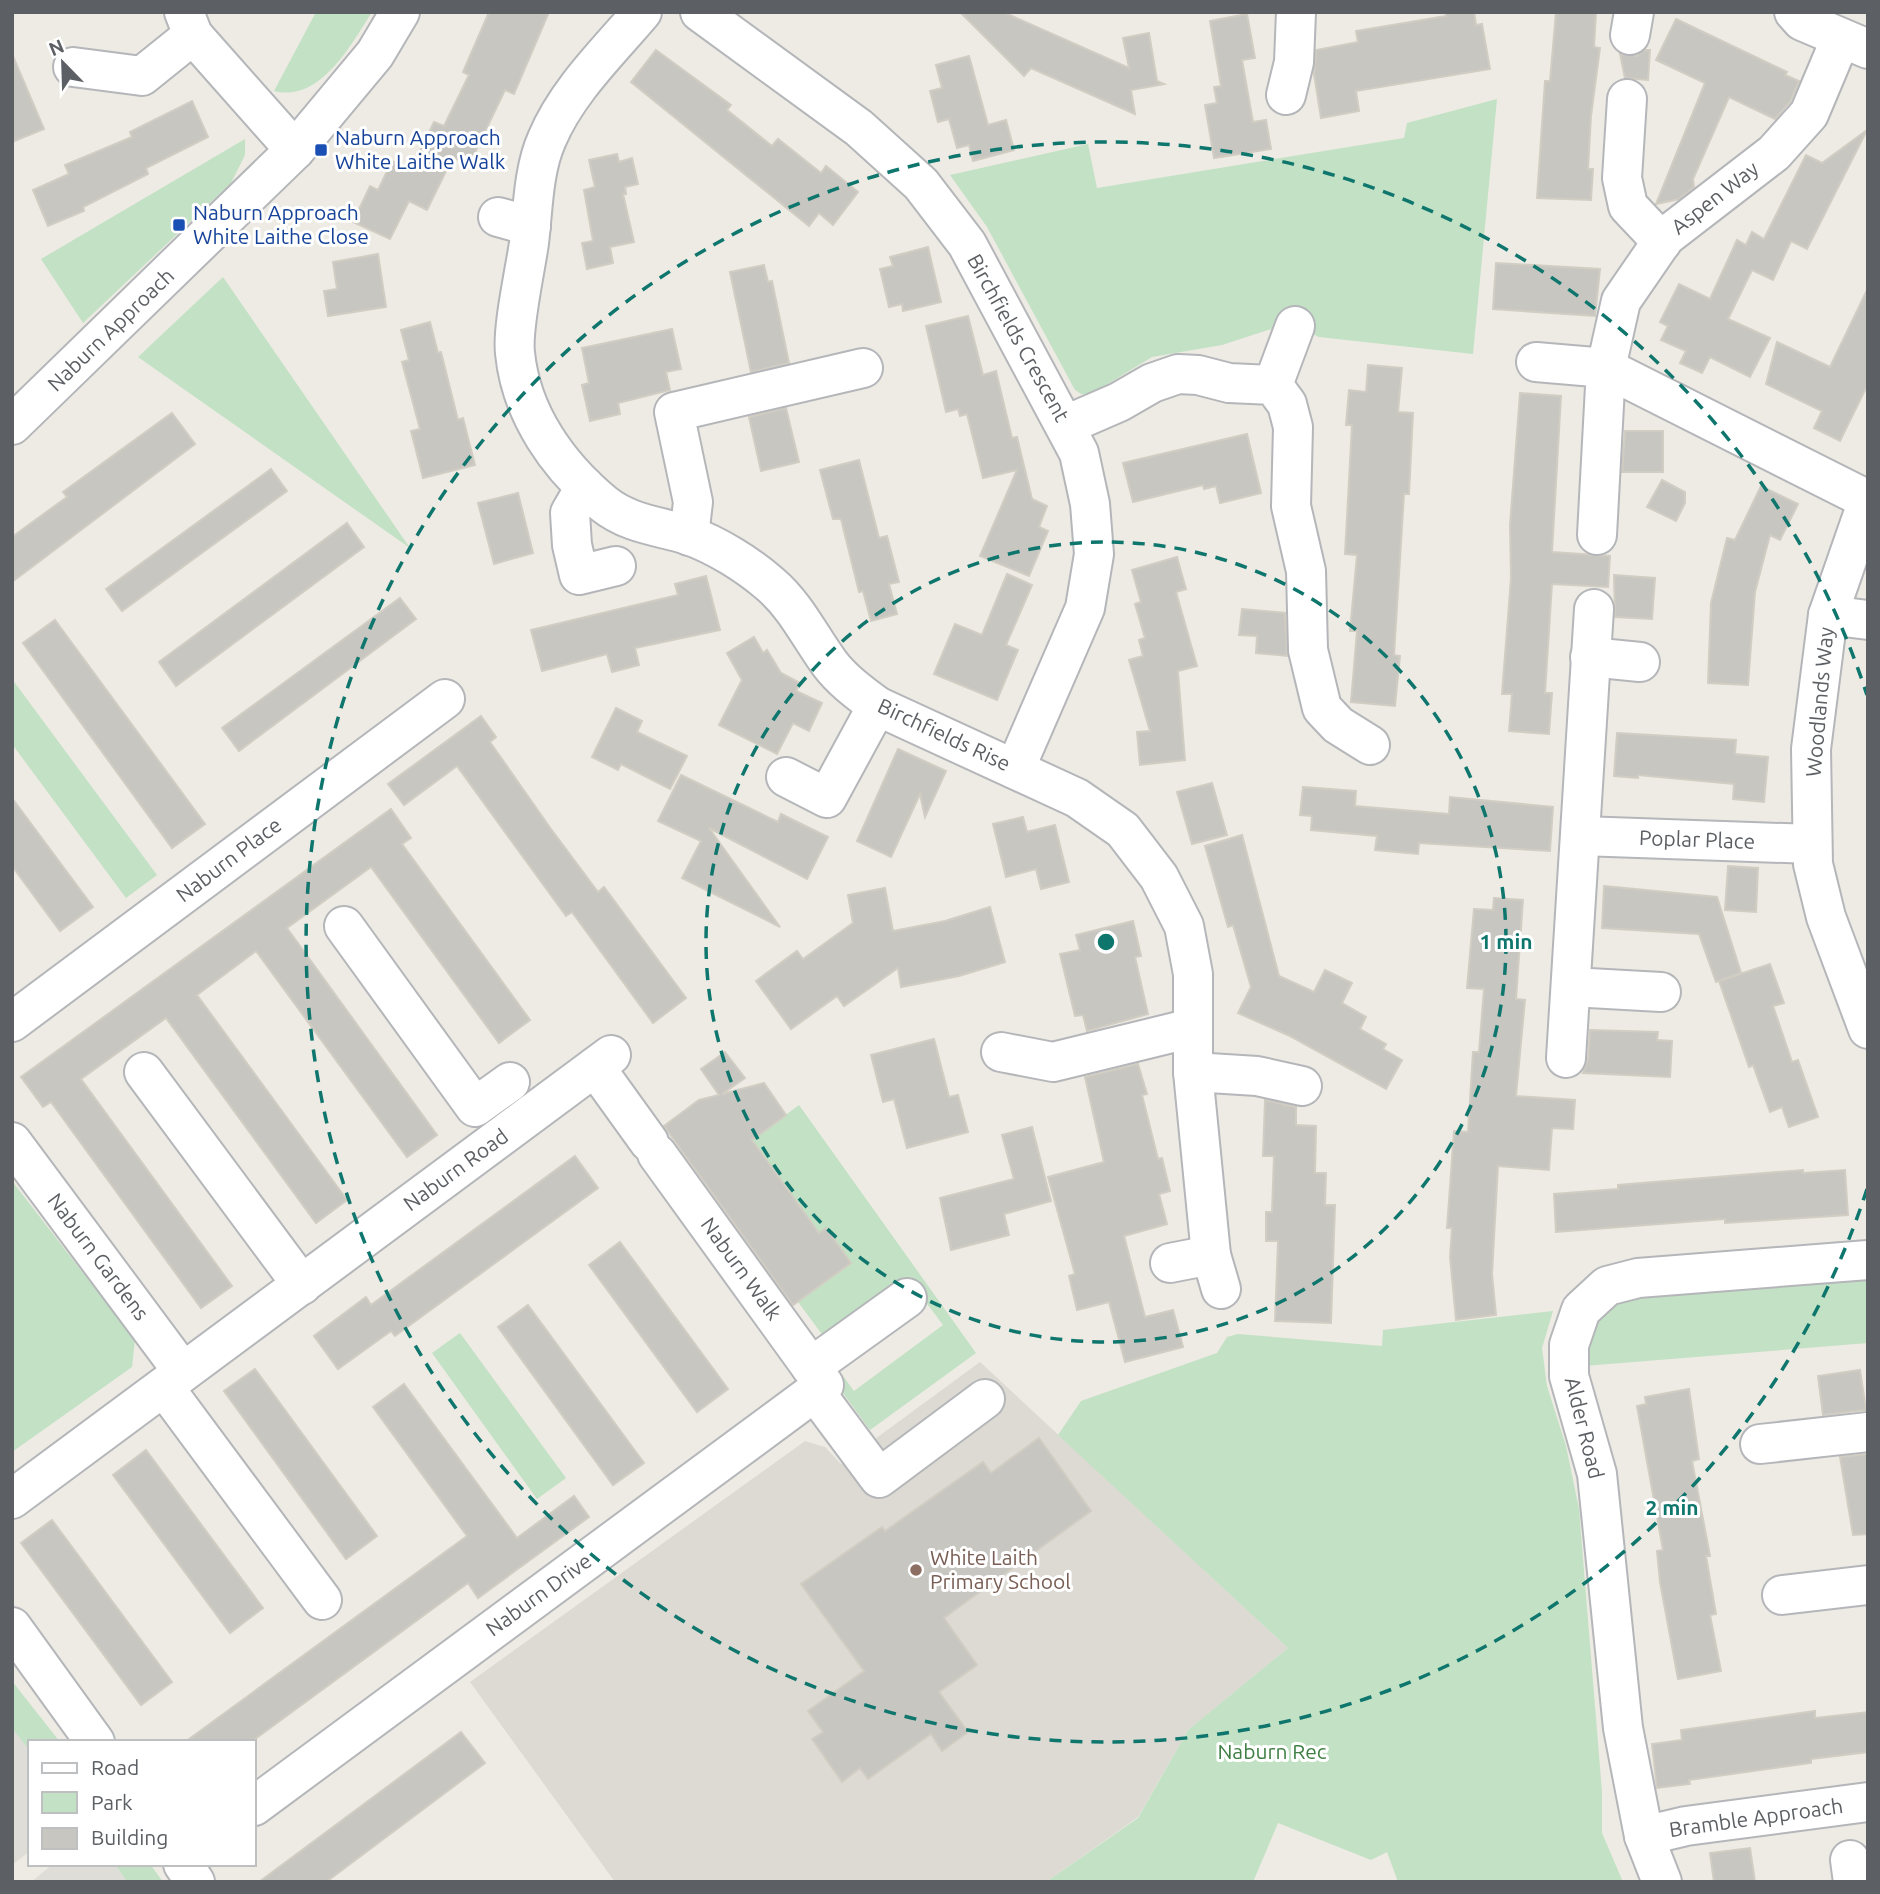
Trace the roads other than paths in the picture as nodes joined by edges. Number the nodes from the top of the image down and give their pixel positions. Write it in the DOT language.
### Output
graph roads {
  1 [pos="400,12"];
  2 [pos="642,12"];
  3 [pos="700,12"];
  4 [pos="1296,12"];
  5 [pos="1798,17"];
  6 [pos="189,24"];
  7 [pos="1854,44"];
  8 [pos="73,67"];
  9 [pos="1286,96"];
  10 [pos="1627,99"];
  11 [pos="295,150"];
  12 [pos="1662,242"];
  13 [pos="1295,326"];
  14 [pos="1536,362"];
  15 [pos="863,368"];
  16 [pos="1605,368"];
  17 [pos="1273,386"];
  18 [pos="12,425"];
  19 [pos="1066,425"];
  20 [pos="584,487"];
  21 [pos="1868,500"];
  22 [pos="1597,535"];
  23 [pos="689,536"];
  24 [pos="617,566"];
  25 [pos="1594,609"];
  26 [pos="1828,615"];
  27 [pos="1868,620"];
  28 [pos="1590,657"];
  29 [pos="1640,662"];
  30 [pos="445,699"];
  31 [pos="877,706"];
  32 [pos="1370,746"];
  33 [pos="1015,769"];
  34 [pos="786,777"];
  35 [pos="1581,836"];
  36 [pos="1812,844"];
  37 [pos="344,926"];
  38 [pos="1571,987"];
  39 [pos="1661,992"];
  40 [pos="12,1022"];
  41 [pos="1192,1028"];
  42 [pos="1868,1028"];
  43 [pos="1001,1052"];
  44 [pos="1566,1058"];
  45 [pos="603,1061"];
  46 [pos="144,1072"];
  47 [pos="1193,1072"];
  48 [pos="510,1082"];
  49 [pos="1303,1086"];
  50 [pos="12,1142"];
  51 [pos="1868,1260"];
  52 [pos="1170,1263"];
  53 [pos="302,1285"];
  54 [pos="907,1298"];
  55 [pos="174,1379"];
  56 [pos="817,1382"];
  57 [pos="985,1399"];
  58 [pos="1868,1432"];
  59 [pos="1760,1444"];
  60 [pos="12,1499"];
  61 [pos="1868,1585"];
  62 [pos="1782,1595"];
  63 [pos="322,1600"];
  64 [pos="12,1627"];
  65 [pos="94,1740"];
  66 [pos="1868,1802"];
  67 [pos="256,1804"];
  68 [pos="1644,1836"];
  69 [pos="184,1866"];
  70 [pos="195,1882"];
  71 [pos="1662,1882"];
  1 -- 11 [label="street, Naburn Approach"];
  2 -- 20 [label="street, Birchfields Rise"];
  3 -- 19 [label="street, Birchfields Crescent"];
  4 -- 9 [label="street"];
  5 -- 7 [label="street, Aspen Way"];
  6 -- 8 [label="street"];
  6 -- 11 [label="street"];
  7 -- 12 [label="street, Aspen Way"];
  10 -- 12 [label="street"];
  11 -- 18 [label="street, Naburn Approach"];
  12 -- 16 [label="street, Aspen Way"];
  13 -- 17 [label="street"];
  14 -- 16 [label="street"];
  15 -- 23 [label="street"];
  16 -- 21 [label="street"];
  16 -- 22 [label="street, Aspen Way"];
  17 -- 19 [label="street"];
  17 -- 32 [label="street"];
  19 -- 33 [label="street, Birchfields Crescent"];
  20 -- 23 [label="street, Birchfields Rise"];
  20 -- 24 [label="street"];
  21 -- 26 [label="street, Woodlands Way"];
  23 -- 31 [label="street, Birchfields Rise"];
  25 -- 28 [label="street"];
  26 -- 27 [label="street"];
  26 -- 36 [label="street, Woodlands Way"];
  28 -- 29 [label="street"];
  28 -- 35 [label="street"];
  30 -- 40 [label="street, Naburn Place"];
  31 -- 33 [label="street, Birchfields Rise"];
  31 -- 34 [label="street"];
  33 -- 41 [label="street, Birchfields Rise"];
  35 -- 36 [label="street, Poplar Place"];
  35 -- 38 [label="street"];
  36 -- 42 [label="street, Woodlands Way"];
  37 -- 48 [label="street, Naburn Road"];
  38 -- 39 [label="street"];
  38 -- 44 [label="street"];
  41 -- 43 [label="street"];
  41 -- 47 [label="street, Birchfields Rise"];
  45 -- 53 [label="street, Naburn Road"];
  45 -- 56 [label="street, Naburn Walk"];
  46 -- 53 [label="street"];
  47 -- 49 [label="street"];
  47 -- 52 [label="street, Birchfields Rise"];
  50 -- 55 [label="street, Naburn Gardens"];
  51 -- 68 [label="street, Alder Road"];
  53 -- 55 [label="street, Naburn Road"];
  54 -- 56 [label="street, Naburn Drive"];
  55 -- 60 [label="street, Naburn Road"];
  55 -- 63 [label="street, Naburn Gardens"];
  56 -- 57 [label="street, Naburn Walk"];
  56 -- 67 [label="street, Naburn Drive"];
  58 -- 59 [label="street"];
  61 -- 62 [label="street"];
  64 -- 65 [label="street"];
  66 -- 68 [label="street, Bramble Approach"];
  68 -- 71 [label="street, Alder Road"];
  69 -- 70 [label="street"];
}
